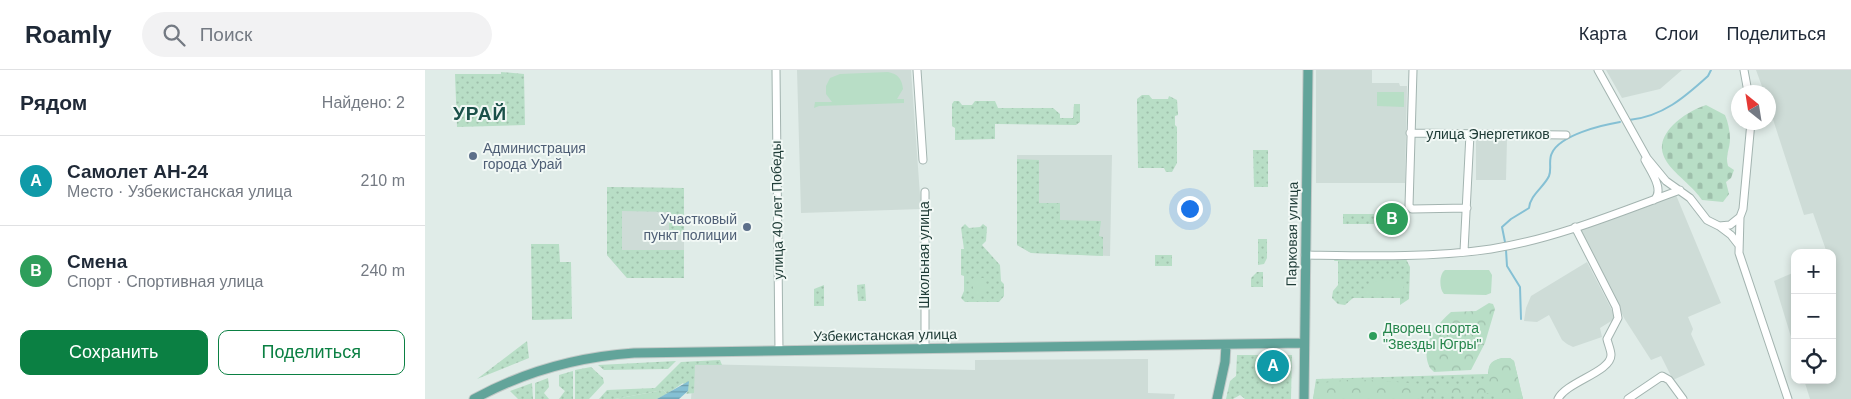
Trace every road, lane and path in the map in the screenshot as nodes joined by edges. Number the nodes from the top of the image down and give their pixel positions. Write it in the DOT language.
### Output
graph roads {
  1 [pos="776,70"];
  2 [pos="917,70"];
  3 [pos="1307,70"];
  4 [pos="1413,70"];
  5 [pos="1598,70"];
  6 [pos="1744,70"];
  7 [pos="1747,85"];
  8 [pos="1750,130"];
  9 [pos="1410,133"];
  10 [pos="1470,134"];
  11 [pos="1566,134"];
  12 [pos="1642,152"];
  13 [pos="923,160"];
  14 [pos="1680,190"];
  15 [pos="925,192"];
  16 [pos="1653,200"];
  17 [pos="1467,208"];
  18 [pos="1740,217"];
  19 [pos="1719,226"];
  20 [pos="1575,227"];
  21 [pos="1738,244"];
  22 [pos="1464,251"];
  23 [pos="1305,255"];
  24 [pos="1304,343"];
  25 [pos="1226,345"];
  26 [pos="925,348"];
  27 [pos="779,351"];
  28 [pos="474,399"];
  29 [pos="1217,399"];
  30 [pos="1304,399"];
  31 [pos="1558,399"];
  32 [pos="1628,399"];
  33 [pos="1683,399"];
  34 [pos="1788,399"];
  1 -- 27 [label="street, улица 40 лет Победы"];
  2 -- 13 [label="street"];
  3 -- 23 [label="main road, Парковая улица"];
  4 -- 9 [label="street"];
  5 -- 12 [label="street"];
  6 -- 7 [label="street"];
  8 -- 18 [label="street"];
  9 -- 10 [label="street, улица Энергетиков"];
  9 -- 17 [label="street"];
  10 -- 11 [label="street, улица Энергетиков"];
  10 -- 17 [label="street"];
  12 -- 14 [label="street"];
  12 -- 16 [label="street"];
  14 -- 16 [label="street"];
  14 -- 19 [label="street"];
  15 -- 26 [label="street, Школьная улица"];
  16 -- 20 [label="street"];
  17 -- 22 [label="street"];
  18 -- 19 [label="street"];
  18 -- 21 [label="street"];
  19 -- 21 [label="street"];
  20 -- 22 [label="street"];
  20 -- 31 [label="street"];
  21 -- 34 [label="street"];
  22 -- 23 [label="street"];
  23 -- 24 [label="main road, Парковая улица"];
  24 -- 25 [label="main road, Узбекистанская улица"];
  24 -- 30 [label="main road, Парковая улица"];
  25 -- 26 [label="main road, Узбекистанская улица"];
  25 -- 29 [label="main road"];
  26 -- 27 [label="main road, Узбекистанская улица"];
  27 -- 28 [label="main road, Узбекистанская улица"];
  32 -- 33 [label="street"];
}
